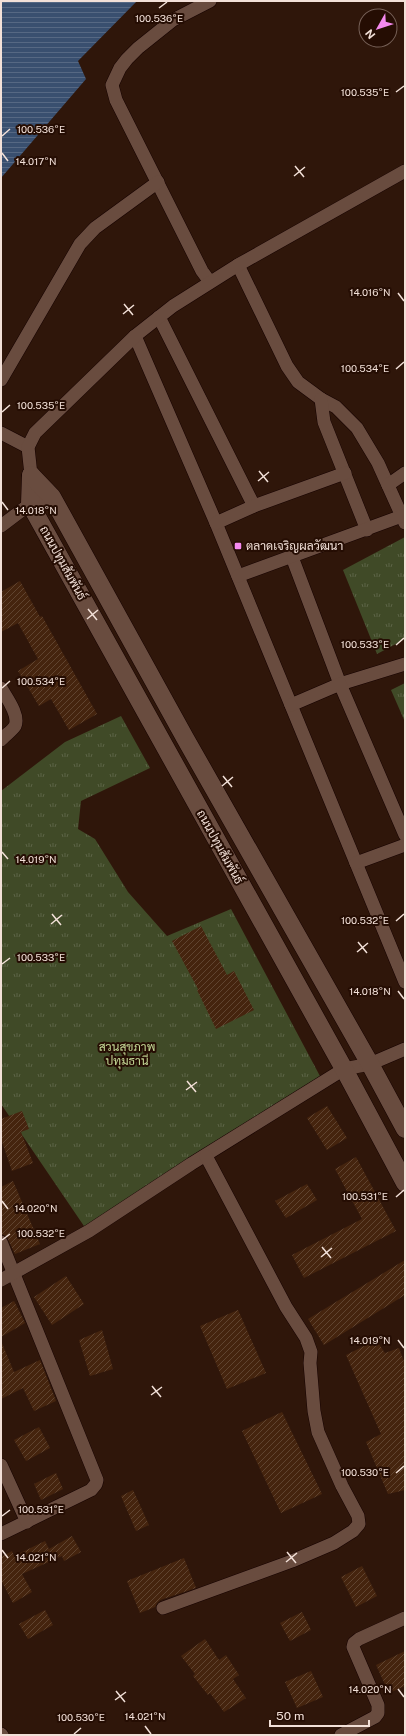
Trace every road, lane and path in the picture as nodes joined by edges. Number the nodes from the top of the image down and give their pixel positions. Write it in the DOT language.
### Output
graph roads {
  1 [pos="210,1"];
  2 [pos="405,171"];
  3 [pos="158,182"];
  4 [pos="238,265"];
  5 [pos="210,282"];
  6 [pos="159,317"];
  7 [pos="134,336"];
  8 [pos="1,380"];
  9 [pos="321,399"];
  10 [pos="1,432"];
  11 [pos="28,447"];
  12 [pos="345,473"];
  13 [pos="405,473"];
  14 [pos="31,475"];
  15 [pos="388,485"];
  16 [pos="52,497"];
  17 [pos="30,504"];
  18 [pos="254,506"];
  19 [pos="404,520"];
  20 [pos="216,523"];
  21 [pos="1,526"];
  22 [pos="367,530"];
  23 [pos="292,557"];
  24 [pos="238,576"];
  25 [pos="405,664"];
  26 [pos="340,684"];
  27 [pos="1,688"];
  28 [pos="291,705"];
  29 [pos="1,740"];
  30 [pos="405,835"];
  31 [pos="405,845"];
  32 [pos="356,863"];
  33 [pos="405,982"];
  34 [pos="405,1049"];
  35 [pos="370,1064"];
  36 [pos="344,1069"];
  37 [pos="405,1129"];
  38 [pos="206,1156"];
  39 [pos="405,1183"];
  40 [pos="1,1242"];
  41 [pos="15,1273"];
  42 [pos="1,1280"];
  43 [pos="1,1466"];
  44 [pos="27,1522"];
  45 [pos="1,1534"];
  46 [pos="163,1608"];
  47 [pos="405,1618"];
  48 [pos="341,1735"];
  1 -- 3 [label="street"];
  2 -- 4 [label="street"];
  3 -- 5 [label="street"];
  3 -- 8 [label="street"];
  4 -- 5 [label="street"];
  4 -- 9 [label="street"];
  5 -- 6 [label="street"];
  6 -- 7 [label="street"];
  6 -- 18 [label="street"];
  7 -- 11 [label="street"];
  7 -- 20 [label="street"];
  9 -- 12 [label="street"];
  9 -- 15 [label="street"];
  10 -- 11 [label="street"];
  11 -- 14 [label="street"];
  12 -- 18 [label="street"];
  12 -- 22 [label="street"];
  13 -- 15 [label="street"];
  14 -- 16 [label="street, ถนนปทุมสัมพันธ์"];
  14 -- 17 [label="street"];
  15 -- 19 [label="street"];
  16 -- 17 [label="street"];
  16 -- 35 [label="street, ถนนปทุมสัมพันธ์"];
  17 -- 21 [label="street"];
  17 -- 36 [label="street, ถนนปทุมสัมพันธ์"];
  18 -- 20 [label="street"];
  19 -- 22 [label="street"];
  20 -- 24 [label="street"];
  22 -- 23 [label="street"];
  23 -- 24 [label="street"];
  23 -- 26 [label="street"];
  24 -- 28 [label="street"];
  25 -- 26 [label="street"];
  26 -- 28 [label="street"];
  26 -- 30 [label="street"];
  27 -- 29 [label="street"];
  28 -- 32 [label="street"];
  31 -- 32 [label="street"];
  32 -- 33 [label="street"];
  34 -- 35 [label="street"];
  35 -- 36 [label="street"];
  35 -- 37 [label="street, ถนนปทุมสัมพันธ์"];
  36 -- 38 [label="street"];
  36 -- 39 [label="street, ถนนปทุมสัมพันธ์"];
  38 -- 41 [label="street"];
  38 -- 46 [label="street"];
  40 -- 41 [label="street"];
  41 -- 42 [label="street"];
  41 -- 44 [label="street"];
  43 -- 44 [label="street"];
  44 -- 45 [label="street"];
  47 -- 48 [label="street"];
}
